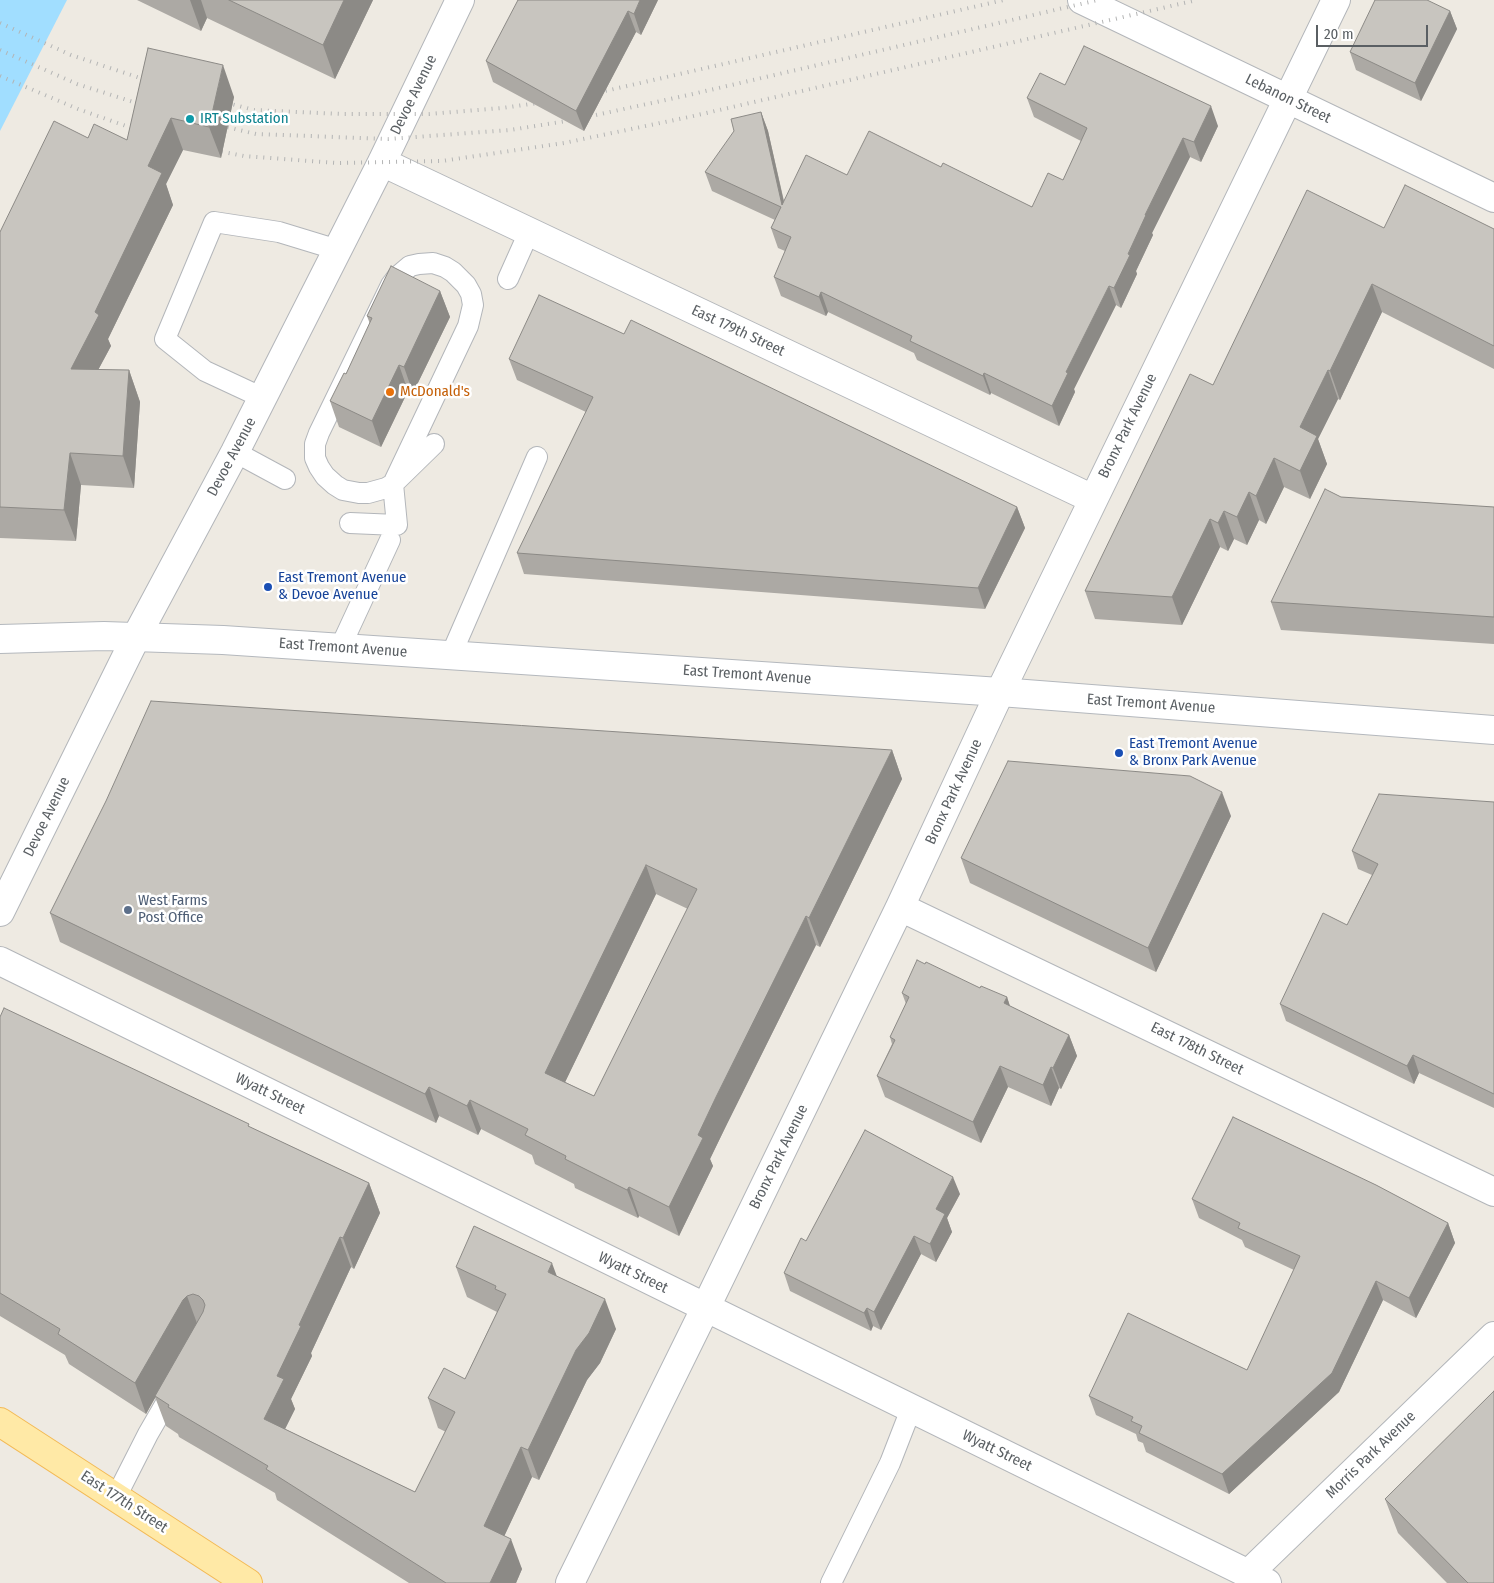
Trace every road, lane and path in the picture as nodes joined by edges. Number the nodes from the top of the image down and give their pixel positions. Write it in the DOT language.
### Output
graph roads {
  1 [pos="460,0"];
  2 [pos="1082,0"];
  3 [pos="1336,0"];
  4 [pos="1288,99"];
  5 [pos="382,162"];
  6 [pos="1494,198"];
  7 [pos="529,232"];
  8 [pos="338,250"];
  9 [pos="508,279"];
  10 [pos="263,398"];
  11 [pos="434,444"];
  12 [pos="235,452"];
  13 [pos="537,457"];
  14 [pos="285,479"];
  15 [pos="393,484"];
  16 [pos="1093,499"];
  17 [pos="350,524"];
  18 [pos="390,540"];
  19 [pos="136,637"];
  20 [pos="0,639"];
  21 [pos="340,648"];
  22 [pos="451,655"];
  23 [pos="1000,692"];
  24 [pos="1494,730"];
  25 [pos="900,907"];
  26 [pos="0,912"];
  27 [pos="0,961"];
  28 [pos="1494,1192"];
  29 [pos="705,1309"];
  30 [pos="1494,1336"];
  31 [pos="185,1370"];
  32 [pos="911,1409"];
  33 [pos="0,1422"];
  34 [pos="116,1497"];
  35 [pos="1257,1579"];
  36 [pos="248,1583"];
  37 [pos="570,1583"];
  38 [pos="831,1583"];
  1 -- 5 [label="street, Devoe Avenue"];
  2 -- 4 [label="street, Lebanon Street"];
  3 -- 4 [label="street, Bronx Park Avenue"];
  4 -- 6 [label="street, Lebanon Street"];
  4 -- 16 [label="street, Bronx Park Avenue"];
  5 -- 7 [label="street, East 179th Street"];
  5 -- 8 [label="street, Devoe Avenue"];
  7 -- 9 [label="lane"];
  7 -- 16 [label="street, East 179th Street"];
  8 -- 10 [label="street, Devoe Avenue"];
  8 -- 10 [label="lane"];
  10 -- 12 [label="street, Devoe Avenue"];
  11 -- 15 [label="lane"];
  12 -- 14 [label="lane"];
  12 -- 19 [label="street, Devoe Avenue"];
  13 -- 22 [label="lane"];
  15 -- 15 [label="lane"];
  15 -- 17 [label="lane"];
  16 -- 23 [label="street, Bronx Park Avenue"];
  18 -- 21 [label="lane"];
  19 -- 20 [label="street, East Tremont Avenue"];
  19 -- 21 [label="street, East Tremont Avenue"];
  19 -- 26 [label="street, Devoe Avenue"];
  21 -- 22 [label="street, East Tremont Avenue"];
  22 -- 23 [label="street, East Tremont Avenue"];
  23 -- 24 [label="street, East Tremont Avenue"];
  23 -- 25 [label="street, Bronx Park Avenue"];
  25 -- 28 [label="street, East 178th Street"];
  25 -- 29 [label="street, Bronx Park Avenue"];
  27 -- 29 [label="street, Wyatt Street"];
  29 -- 32 [label="street, Wyatt Street"];
  29 -- 37 [label="street, Bronx Park Avenue"];
  30 -- 35 [label="street, Morris Park Avenue"];
  31 -- 34 [label="lane"];
  32 -- 35 [label="street, Wyatt Street"];
  32 -- 38 [label="lane"];
  33 -- 34 [label="main road, East 177th Street"];
  34 -- 36 [label="main road, East 177th Street"];
}
